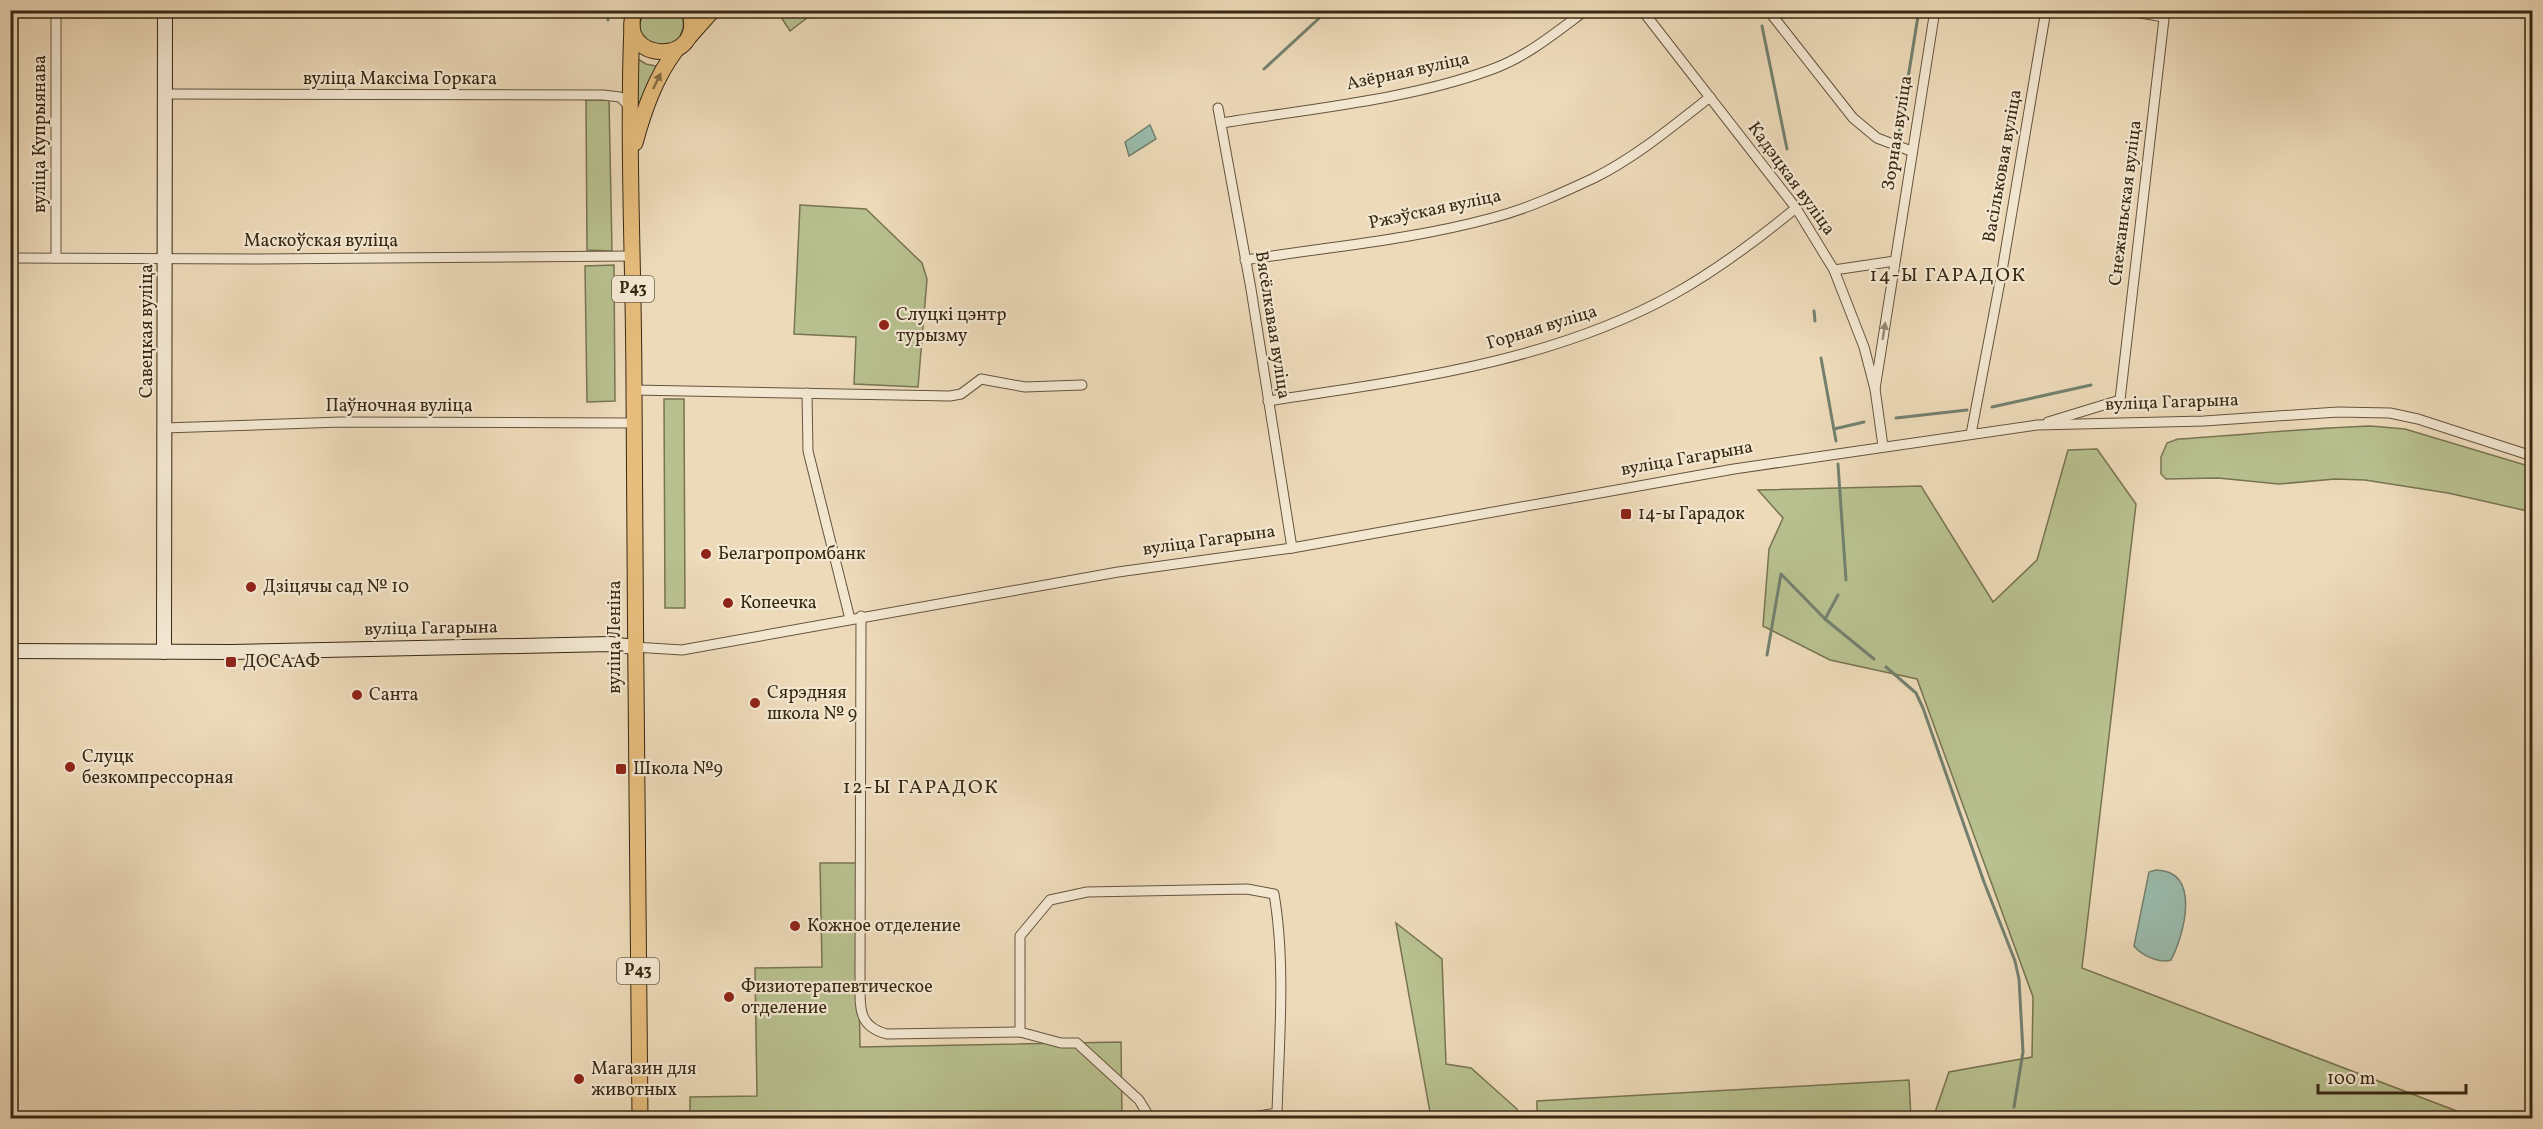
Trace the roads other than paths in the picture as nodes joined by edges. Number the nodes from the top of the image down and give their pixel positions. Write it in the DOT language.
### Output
graph roads {
  1 [pos="56,10"];
  2 [pos="165,10"];
  3 [pos="689,10"];
  4 [pos="713,10"];
  5 [pos="1586,10"];
  6 [pos="1642,10"];
  7 [pos="1768,10"];
  8 [pos="1935,10"];
  9 [pos="2046,10"];
  10 [pos="2123,10"];
  11 [pos="2164,14"];
  12 [pos="633,15"];
  13 [pos="689,37"];
  14 [pos="676,50"];
  15 [pos="166,94"];
  16 [pos="1710,97"];
  17 [pos="1218,108"];
  18 [pos="636,109"];
  19 [pos="1222,123"];
  20 [pos="1911,151"];
  21 [pos="1796,208"];
  22 [pos="632,256"];
  23 [pos="10,258"];
  24 [pos="56,258"];
  25 [pos="165,259"];
  26 [pos="1245,260"];
  27 [pos="1895,261"];
  28 [pos="1834,270"];
  29 [pos="1082,385"];
  30 [pos="1875,389"];
  31 [pos="634,390"];
  32 [pos="807,393"];
  33 [pos="1268,401"];
  34 [pos="634,423"];
  35 [pos="2037,425"];
  36 [pos="164,428"];
  37 [pos="1971,434"];
  38 [pos="1883,446"];
  39 [pos="2532,456"];
  40 [pos="1292,548"];
  41 [pos="861,616"];
  42 [pos="850,619"];
  43 [pos="634,647"];
  44 [pos="10,651"];
  45 [pos="164,652"];
  46 [pos="1020,1032"];
  47 [pos="640,1119"];
  48 [pos="1150,1119"];
  49 [pos="1246,1119"];
  1 -- 24 [label="street, вуліца Купрыянава"];
  2 -- 15 [label="street, Савецкая вуліца"];
  3 -- 13 [label="main road"];
  4 -- 13 [label="main road"];
  5 -- 19 [label="street, Азёрная вуліца"];
  6 -- 16 [label="street, Кадэцкая вуліца"];
  7 -- 20 [label="street"];
  8 -- 20 [label="street, Зорная вуліца"];
  9 -- 37 [label="street, Васільковая вуліца"];
  10 -- 11 [label="street"];
  11 -- 35 [label="street, Снежаньская вуліца"];
  12 -- 14 [label="main road, Р43"];
  12 -- 18 [label="main road, вуліца Леніна / Р43"];
  13 -- 14 [label="main road, Р43"];
  18 -- 14 [label="main road, вуліца Леніна / Р43, one-way"];
  15 -- 18 [label="street, вуліца Максіма Горкага"];
  15 -- 25 [label="street, Савецкая вуліца"];
  16 -- 21 [label="street, Кадэцкая вуліца"];
  16 -- 26 [label="street, Ржэўская вуліца"];
  17 -- 19 [label="street, Вясёлкавая вуліца"];
  18 -- 22 [label="main road, вуліца Леніна / Р43"];
  19 -- 26 [label="street, Вясёлкавая вуліца"];
  20 -- 27 [label="street, Зорная вуліца"];
  21 -- 28 [label="street, Кадэцкая вуліца"];
  21 -- 33 [label="street, Горная вуліца"];
  22 -- 25 [label="street, Маскоўская вуліца"];
  22 -- 31 [label="main road, вуліца Леніна / Р43"];
  23 -- 24 [label="street, Маскоўская вуліца"];
  24 -- 25 [label="street, Маскоўская вуліца"];
  25 -- 36 [label="street, Савецкая вуліца"];
  26 -- 33 [label="street, Вясёлкавая вуліца"];
  27 -- 28 [label="street"];
  30 -- 27 [label="street, Зорная вуліца, one-way"];
  28 -- 30 [label="street, Кадэцкая вуліца"];
  29 -- 32 [label="street"];
  30 -- 38 [label="street, Зорная вуліца"];
  31 -- 32 [label="street"];
  31 -- 34 [label="main road, вуліца Леніна / Р43"];
  32 -- 42 [label="street"];
  33 -- 40 [label="street, Вясёлкавая вуліца"];
  34 -- 36 [label="street, Паўночная вуліца"];
  34 -- 43 [label="main road, вуліца Леніна / Р43"];
  35 -- 37 [label="street, вуліца Гагарына"];
  35 -- 39 [label="street, вуліца Гагарына"];
  36 -- 45 [label="street, Савецкая вуліца"];
  37 -- 38 [label="street, вуліца Гагарына"];
  38 -- 40 [label="street, вуліца Гагарына"];
  40 -- 41 [label="street, вуліца Гагарына"];
  41 -- 42 [label="street, вуліца Гагарына"];
  41 -- 46 [label="street"];
  42 -- 43 [label="street, вуліца Гагарына"];
  43 -- 45 [label="street, вуліца Гагарына"];
  43 -- 47 [label="main road, вуліца Леніна / Р43"];
  44 -- 45 [label="street, вуліца Гагарына"];
  46 -- 48 [label="street"];
  46 -- 49 [label="street"];
}
